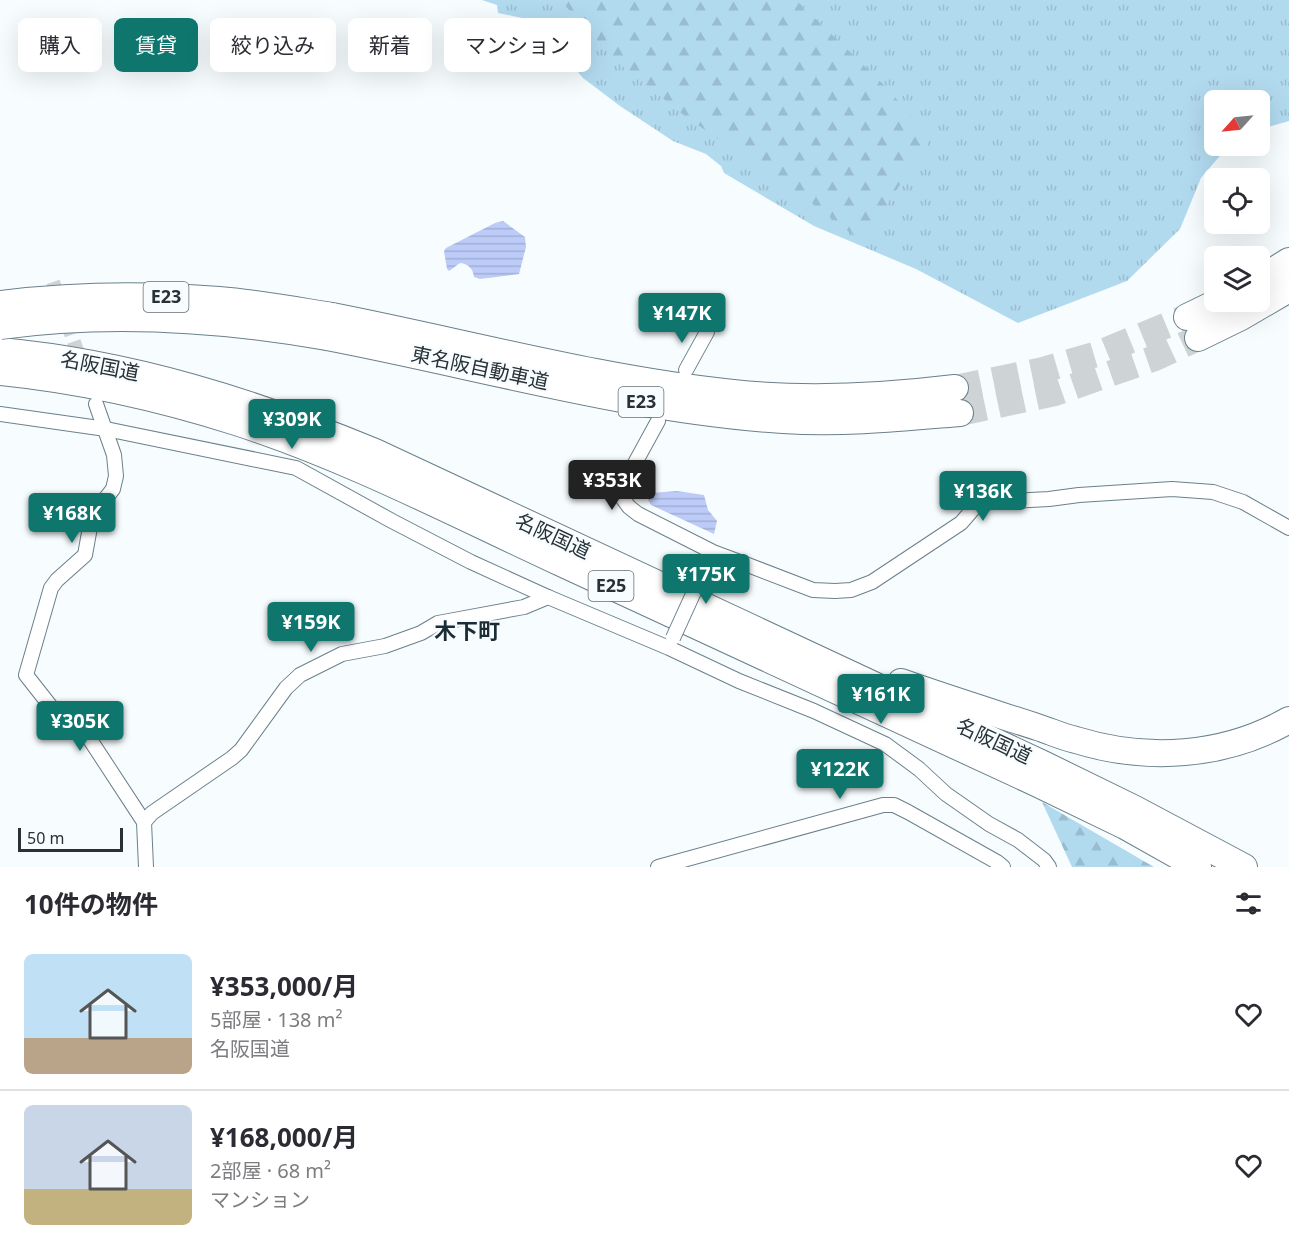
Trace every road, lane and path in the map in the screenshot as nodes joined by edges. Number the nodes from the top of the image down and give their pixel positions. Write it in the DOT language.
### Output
graph roads {
  1 [pos="1289,261"];
  2 [pos="1270,273"];
  3 [pos="1289,289"];
  4 [pos="1270,300"];
  5 [pos="0,304"];
  6 [pos="1208,312"];
  7 [pos="1250,312"];
  8 [pos="0,326"];
  9 [pos="329,326"];
  10 [pos="707,332"];
  11 [pos="0,351"];
  12 [pos="686,370"];
  13 [pos="0,372"];
  14 [pos="954,388"];
  15 [pos="96,404"];
  16 [pos="960,413"];
  17 [pos="0,414"];
  18 [pos="658,422"];
  19 [pos="105,429"];
  20 [pos="1289,528"];
  21 [pos="711,555"];
  22 [pos="548,597"];
  23 [pos="768,636"];
  24 [pos="671,643"];
  25 [pos="1289,720"];
  26 [pos="144,822"];
  27 [pos="1125,826"];
  28 [pos="146,867"];
  29 [pos="658,867"];
  30 [pos="1003,867"];
  31 [pos="1049,867"];
  32 [pos="1190,867"];
  33 [pos="1198,867"];
  34 [pos="1244,867"];
  1 -- 2 [label="highway"];
  3 -- 4 [label="highway"];
  5 -- 9 [label="highway, 東名阪自動車道 / E23, bridge"];
  6 -- 7 [label="highway"];
  8 -- 9 [label="highway, 東名阪自動車道 / E23, bridge"];
  9 -- 14 [label="highway, 東名阪自動車道 / E23"];
  9 -- 16 [label="highway, 東名阪自動車道 / E23"];
  10 -- 12 [label="street"];
  11 -- 23 [label="highway, 名阪国道 / E25"];
  13 -- 27 [label="highway, 名阪国道 / E25"];
  15 -- 19 [label="street"];
  17 -- 19 [label="street"];
  18 -- 21 [label="street"];
  19 -- 22 [label="street"];
  19 -- 26 [label="street"];
  20 -- 21 [label="street"];
  21 -- 24 [label="street, bridge"];
  22 -- 24 [label="street"];
  22 -- 26 [label="street"];
  23 -- 25 [label="highway"];
  23 -- 34 [label="highway, 名阪国道 / E25"];
  24 -- 31 [label="street"];
  26 -- 28 [label="street"];
  27 -- 32 [label="highway"];
  27 -- 33 [label="highway, 名阪国道 / E25"];
  29 -- 30 [label="street"];
}
